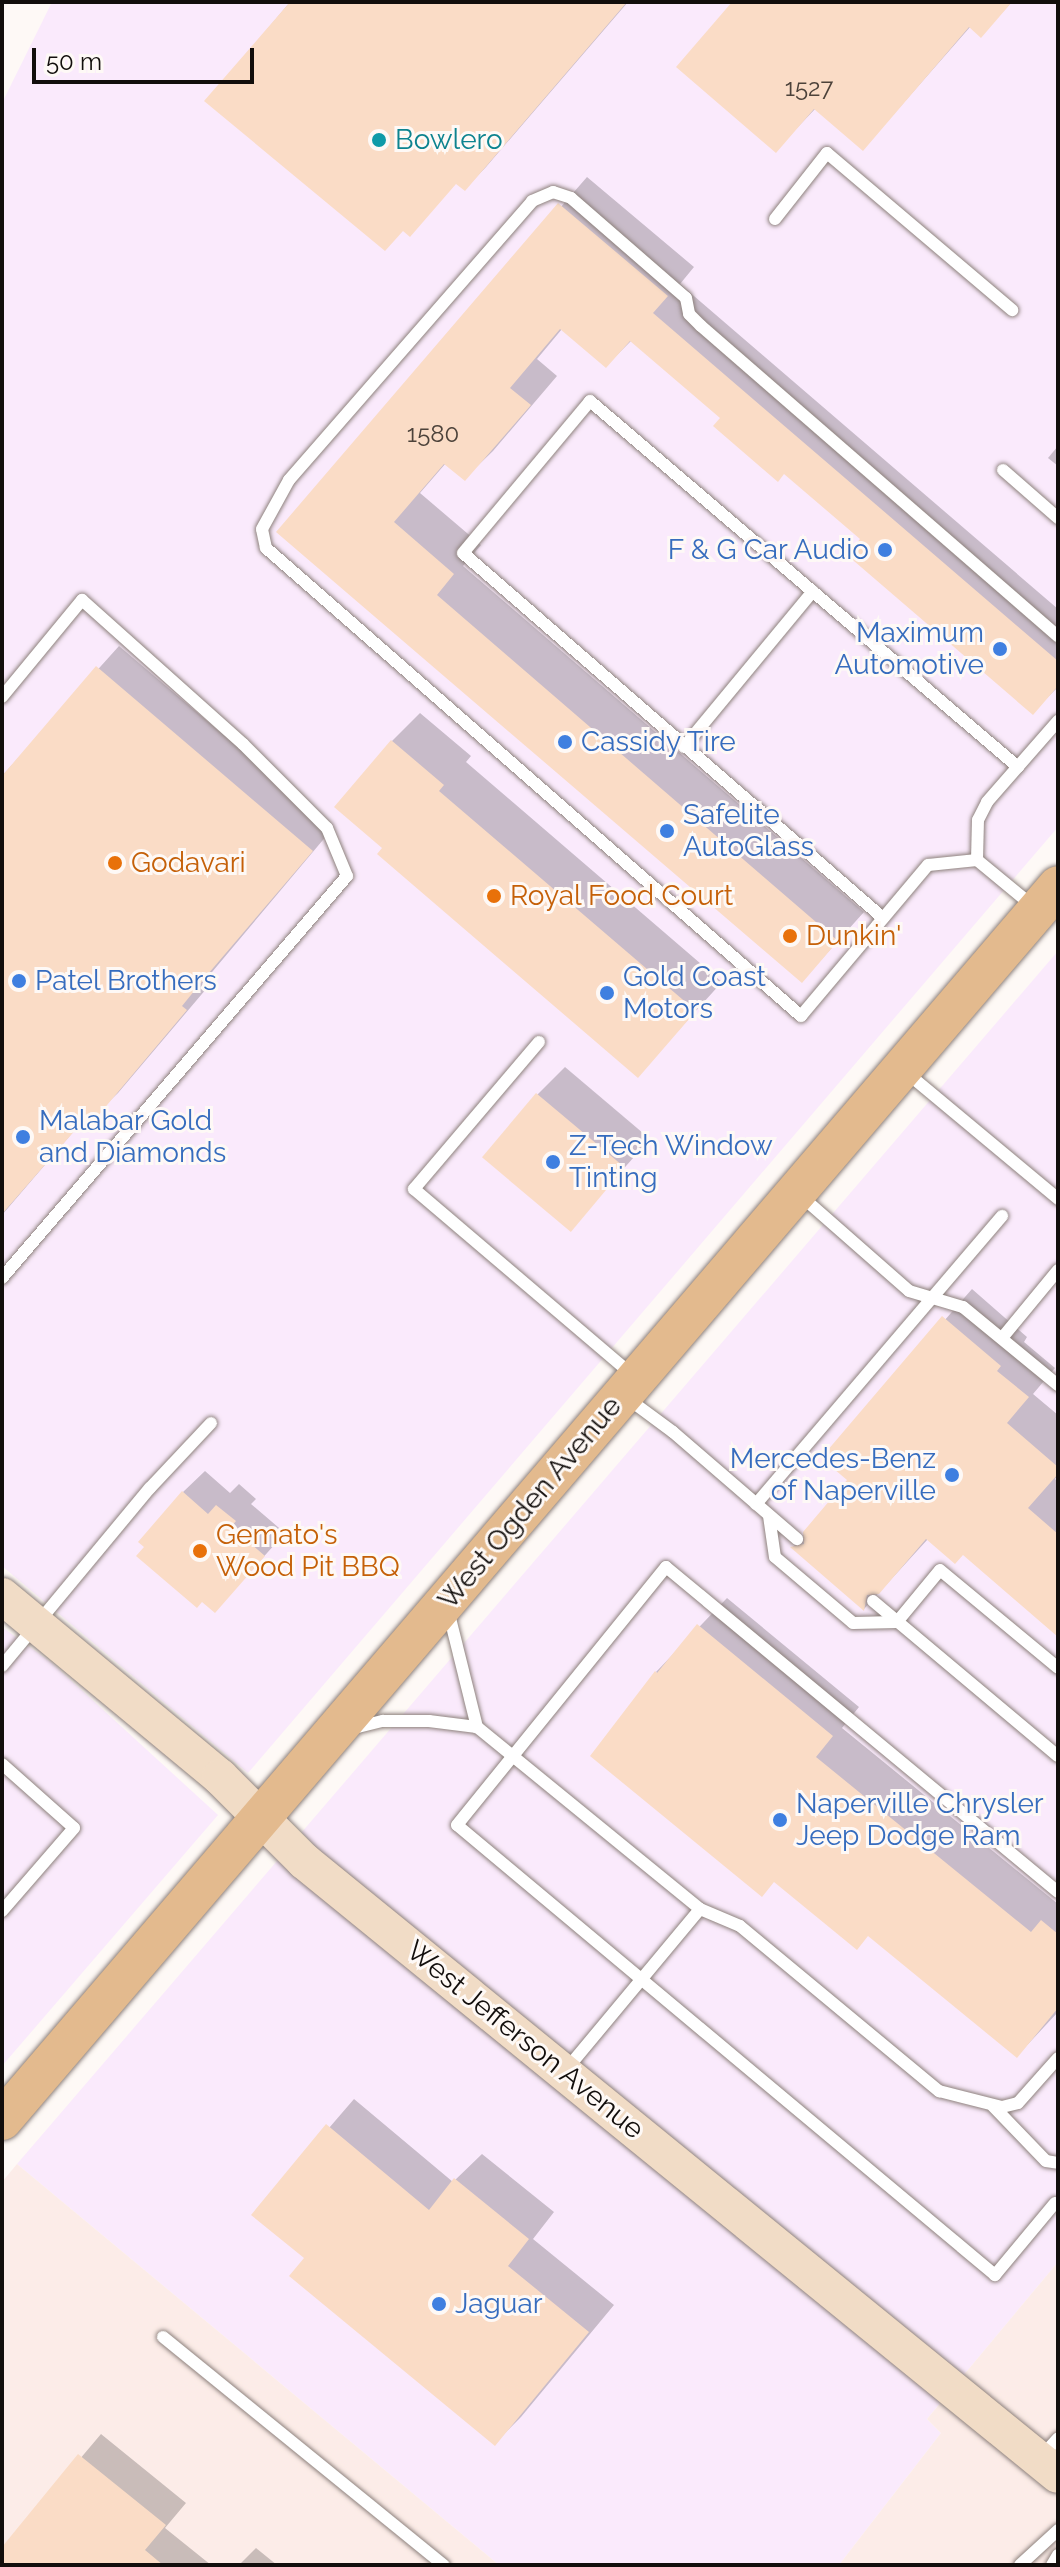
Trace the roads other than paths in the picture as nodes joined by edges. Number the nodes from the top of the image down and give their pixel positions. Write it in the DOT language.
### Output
graph roads {
  1 [pos="775,219"];
  2 [pos="1012,310"];
  3 [pos="1003,470"];
  4 [pos="1058,518"];
  5 [pos="813,591"];
  6 [pos="1058,636"];
  7 [pos="2,697"];
  8 [pos="1058,721"];
  9 [pos="684,747"];
  10 [pos="1018,767"];
  11 [pos="977,860"];
  12 [pos="1048,898"];
  13 [pos="883,918"];
  14 [pos="539,1042"];
  15 [pos="902,1068"];
  16 [pos="796,1192"];
  17 [pos="1058,1199"];
  18 [pos="1002,1216"];
  19 [pos="1058,1270"];
  20 [pos="2,1278"];
  21 [pos="932,1298"];
  22 [pos="1002,1338"];
  23 [pos="1058,1385"];
  24 [pos="630,1386"];
  25 [pos="211,1423"];
  26 [pos="756,1504"];
  27 [pos="769,1516"];
  28 [pos="797,1539"];
  29 [pos="2,1596"];
  30 [pos="873,1601"];
  31 [pos="446,1602"];
  32 [pos="37,1622"];
  33 [pos="897,1622"];
  34 [pos="2,1666"];
  35 [pos="1058,1668"];
  36 [pos="477,1727"];
  37 [pos="330,1735"];
  38 [pos="513,1756"];
  39 [pos="1058,1756"];
  40 [pos="2,1764"];
  41 [pos="259,1816"];
  42 [pos="1058,1892"];
  43 [pos="700,1909"];
  44 [pos="2,1911"];
  45 [pos="642,1980"];
  46 [pos="1058,2058"];
  47 [pos="563,2072"];
  48 [pos="991,2104"];
  49 [pos="2,2120"];
  50 [pos="1058,2163"];
  51 [pos="1055,2203"];
  52 [pos="163,2337"];
  53 [pos="1051,2457"];
  54 [pos="1058,2530"];
  55 [pos="1058,2555"];
  56 [pos="444,2565"];
  57 [pos="1020,2565"];
  58 [pos="1052,2565"];
  1 -- 2 [label="lane"];
  3 -- 4 [label="lane"];
  5 -- 9 [label="lane"];
  5 -- 9 [label="lane"];
  5 -- 10 [label="lane"];
  6 -- 13 [label="lane"];
  7 -- 20 [label="lane"];
  8 -- 10 [label="lane"];
  9 -- 13 [label="lane"];
  10 -- 11 [label="lane"];
  11 -- 12 [label="lane"];
  11 -- 13 [label="lane"];
  12 -- 15 [label="main road, West Ogden Avenue"];
  14 -- 24 [label="lane"];
  15 -- 16 [label="main road, West Ogden Avenue"];
  15 -- 17 [label="lane"];
  16 -- 21 [label="lane"];
  16 -- 24 [label="main road, West Ogden Avenue"];
  18 -- 21 [label="lane"];
  19 -- 22 [label="lane"];
  21 -- 22 [label="lane"];
  21 -- 26 [label="lane"];
  22 -- 23 [label="lane"];
  24 -- 26 [label="lane"];
  24 -- 31 [label="main road, West Ogden Avenue"];
  25 -- 32 [label="lane"];
  26 -- 27 [label="lane"];
  27 -- 28 [label="lane"];
  27 -- 33 [label="lane"];
  29 -- 32 [label="street, West Jefferson Avenue"];
  30 -- 33 [label="lane"];
  31 -- 36 [label="lane"];
  31 -- 37 [label="main road, West Ogden Avenue"];
  32 -- 34 [label="lane"];
  32 -- 41 [label="street, West Jefferson Avenue"];
  33 -- 35 [label="lane"];
  33 -- 39 [label="lane"];
  36 -- 37 [label="lane"];
  36 -- 38 [label="lane"];
  37 -- 41 [label="main road, West Ogden Avenue"];
  38 -- 42 [label="lane"];
  38 -- 43 [label="lane"];
  38 -- 45 [label="lane"];
  40 -- 44 [label="lane"];
  41 -- 47 [label="street, West Jefferson Avenue"];
  41 -- 49 [label="main road, West Ogden Avenue"];
  43 -- 45 [label="lane"];
  43 -- 48 [label="lane"];
  45 -- 47 [label="lane"];
  45 -- 51 [label="lane"];
  46 -- 48 [label="lane"];
  47 -- 53 [label="street, West Jefferson Avenue"];
  48 -- 50 [label="lane"];
  52 -- 56 [label="lane"];
  54 -- 57 [label="lane"];
  55 -- 58 [label="lane"];
}
